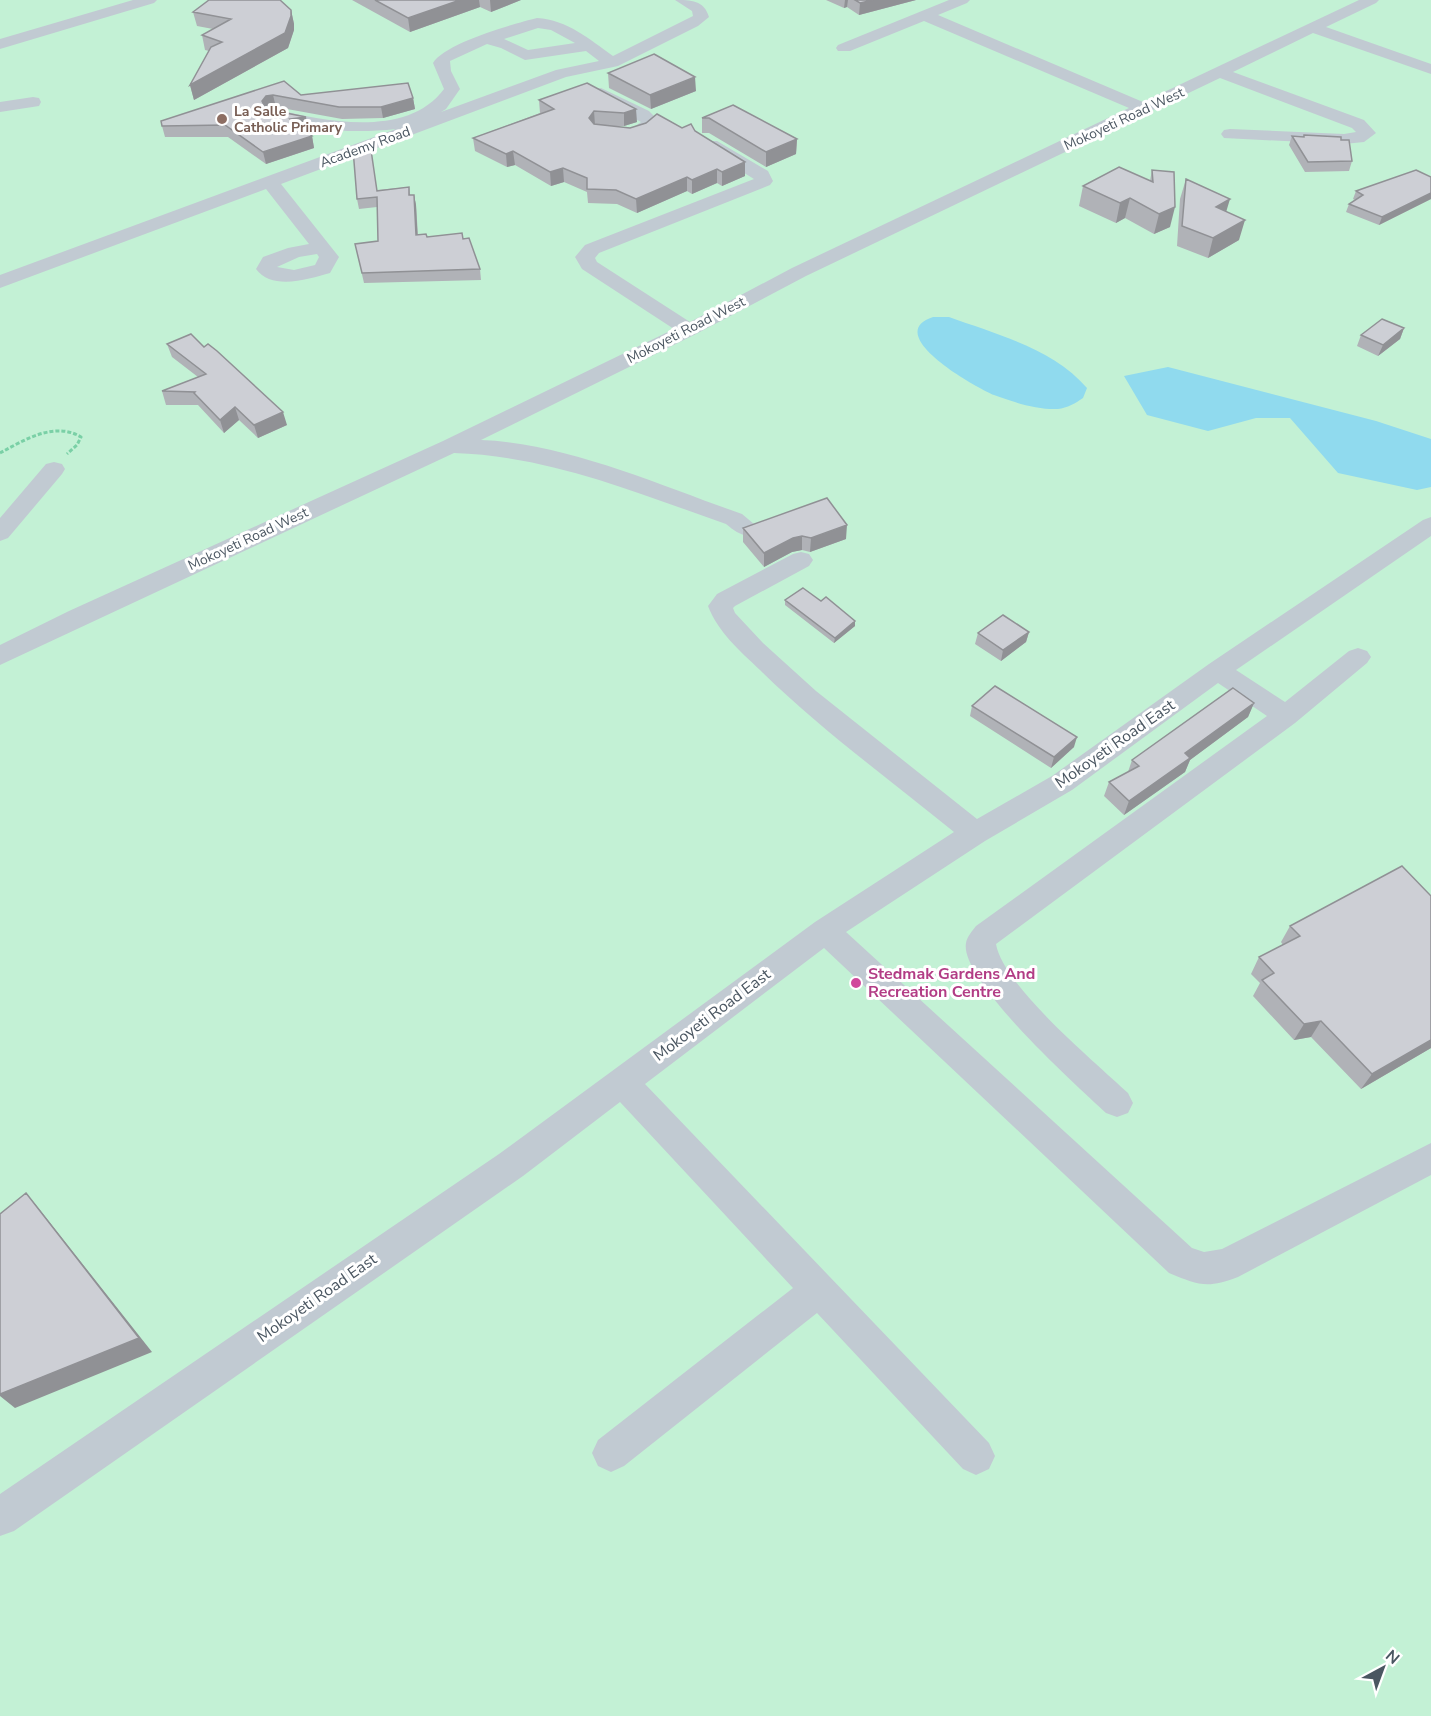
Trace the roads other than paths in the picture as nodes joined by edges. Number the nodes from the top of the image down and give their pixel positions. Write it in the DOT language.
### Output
graph roads {
  1 [pos="149,0"];
  2 [pos="683,0"];
  3 [pos="962,0"];
  4 [pos="1371,0"];
  5 [pos="926,16"];
  6 [pos="1313,28"];
  7 [pos="567,33"];
  8 [pos="484,39"];
  9 [pos="0,44"];
  10 [pos="506,44"];
  11 [pos="587,46"];
  12 [pos="844,48"];
  13 [pos="612,63"];
  14 [pos="1431,69"];
  15 [pos="562,73"];
  16 [pos="1221,73"];
  17 [pos="33,102"];
  18 [pos="0,107"];
  19 [pos="1145,109"];
  20 [pos="275,114"];
  21 [pos="601,132"];
  22 [pos="1230,134"];
  23 [pos="702,139"];
  24 [pos="270,182"];
  25 [pos="322,248"];
  26 [pos="0,282"];
  27 [pos="689,330"];
  28 [pos="451,446"];
  29 [pos="54,468"];
  30 [pos="1431,525"];
  31 [pos="748,529"];
  32 [pos="0,533"];
  33 [pos="801,560"];
  34 [pos="0,656"];
  35 [pos="1358,657"];
  36 [pos="1218,670"];
  37 [pos="1286,716"];
  38 [pos="975,833"];
  39 [pos="825,931"];
  40 [pos="622,1082"];
  41 [pos="1117,1103"];
  42 [pos="1431,1158"];
  43 [pos="819,1290"];
  44 [pos="611,1453"];
  45 [pos="976,1456"];
  46 [pos="0,1517"];
  1 -- 9 [label="street"];
  2 -- 13 [label="street, Academy Road"];
  3 -- 5 [label="street"];
  4 -- 6 [label="street, Mokoyeti Road West"];
  5 -- 12 [label="street"];
  5 -- 19 [label="street"];
  6 -- 14 [label="street"];
  6 -- 16 [label="street, Mokoyeti Road West"];
  7 -- 8 [label="street"];
  7 -- 10 [label="street"];
  7 -- 11 [label="street"];
  8 -- 10 [label="street"];
  8 -- 20 [label="street"];
  10 -- 11 [label="street"];
  11 -- 13 [label="street"];
  13 -- 15 [label="street, Academy Road"];
  15 -- 21 [label="street"];
  15 -- 24 [label="street, Academy Road"];
  16 -- 19 [label="street, Mokoyeti Road West"];
  16 -- 22 [label="street"];
  17 -- 18 [label="street"];
  19 -- 27 [label="street, Mokoyeti Road West"];
  23 -- 27 [label="street"];
  24 -- 25 [label="street"];
  24 -- 26 [label="street, Academy Road"];
  27 -- 28 [label="street, Mokoyeti Road West"];
  28 -- 31 [label="street"];
  28 -- 34 [label="street, Mokoyeti Road West"];
  29 -- 32 [label="street"];
  30 -- 36 [label="street, Mokoyeti Road East"];
  33 -- 38 [label="street"];
  35 -- 37 [label="street"];
  36 -- 37 [label="street"];
  36 -- 38 [label="street, Mokoyeti Road East"];
  37 -- 41 [label="street"];
  38 -- 39 [label="street, Mokoyeti Road East"];
  39 -- 40 [label="street, Mokoyeti Road East"];
  39 -- 42 [label="street"];
  40 -- 43 [label="street"];
  40 -- 46 [label="street, Mokoyeti Road East"];
  43 -- 44 [label="street"];
  43 -- 45 [label="street"];
}
